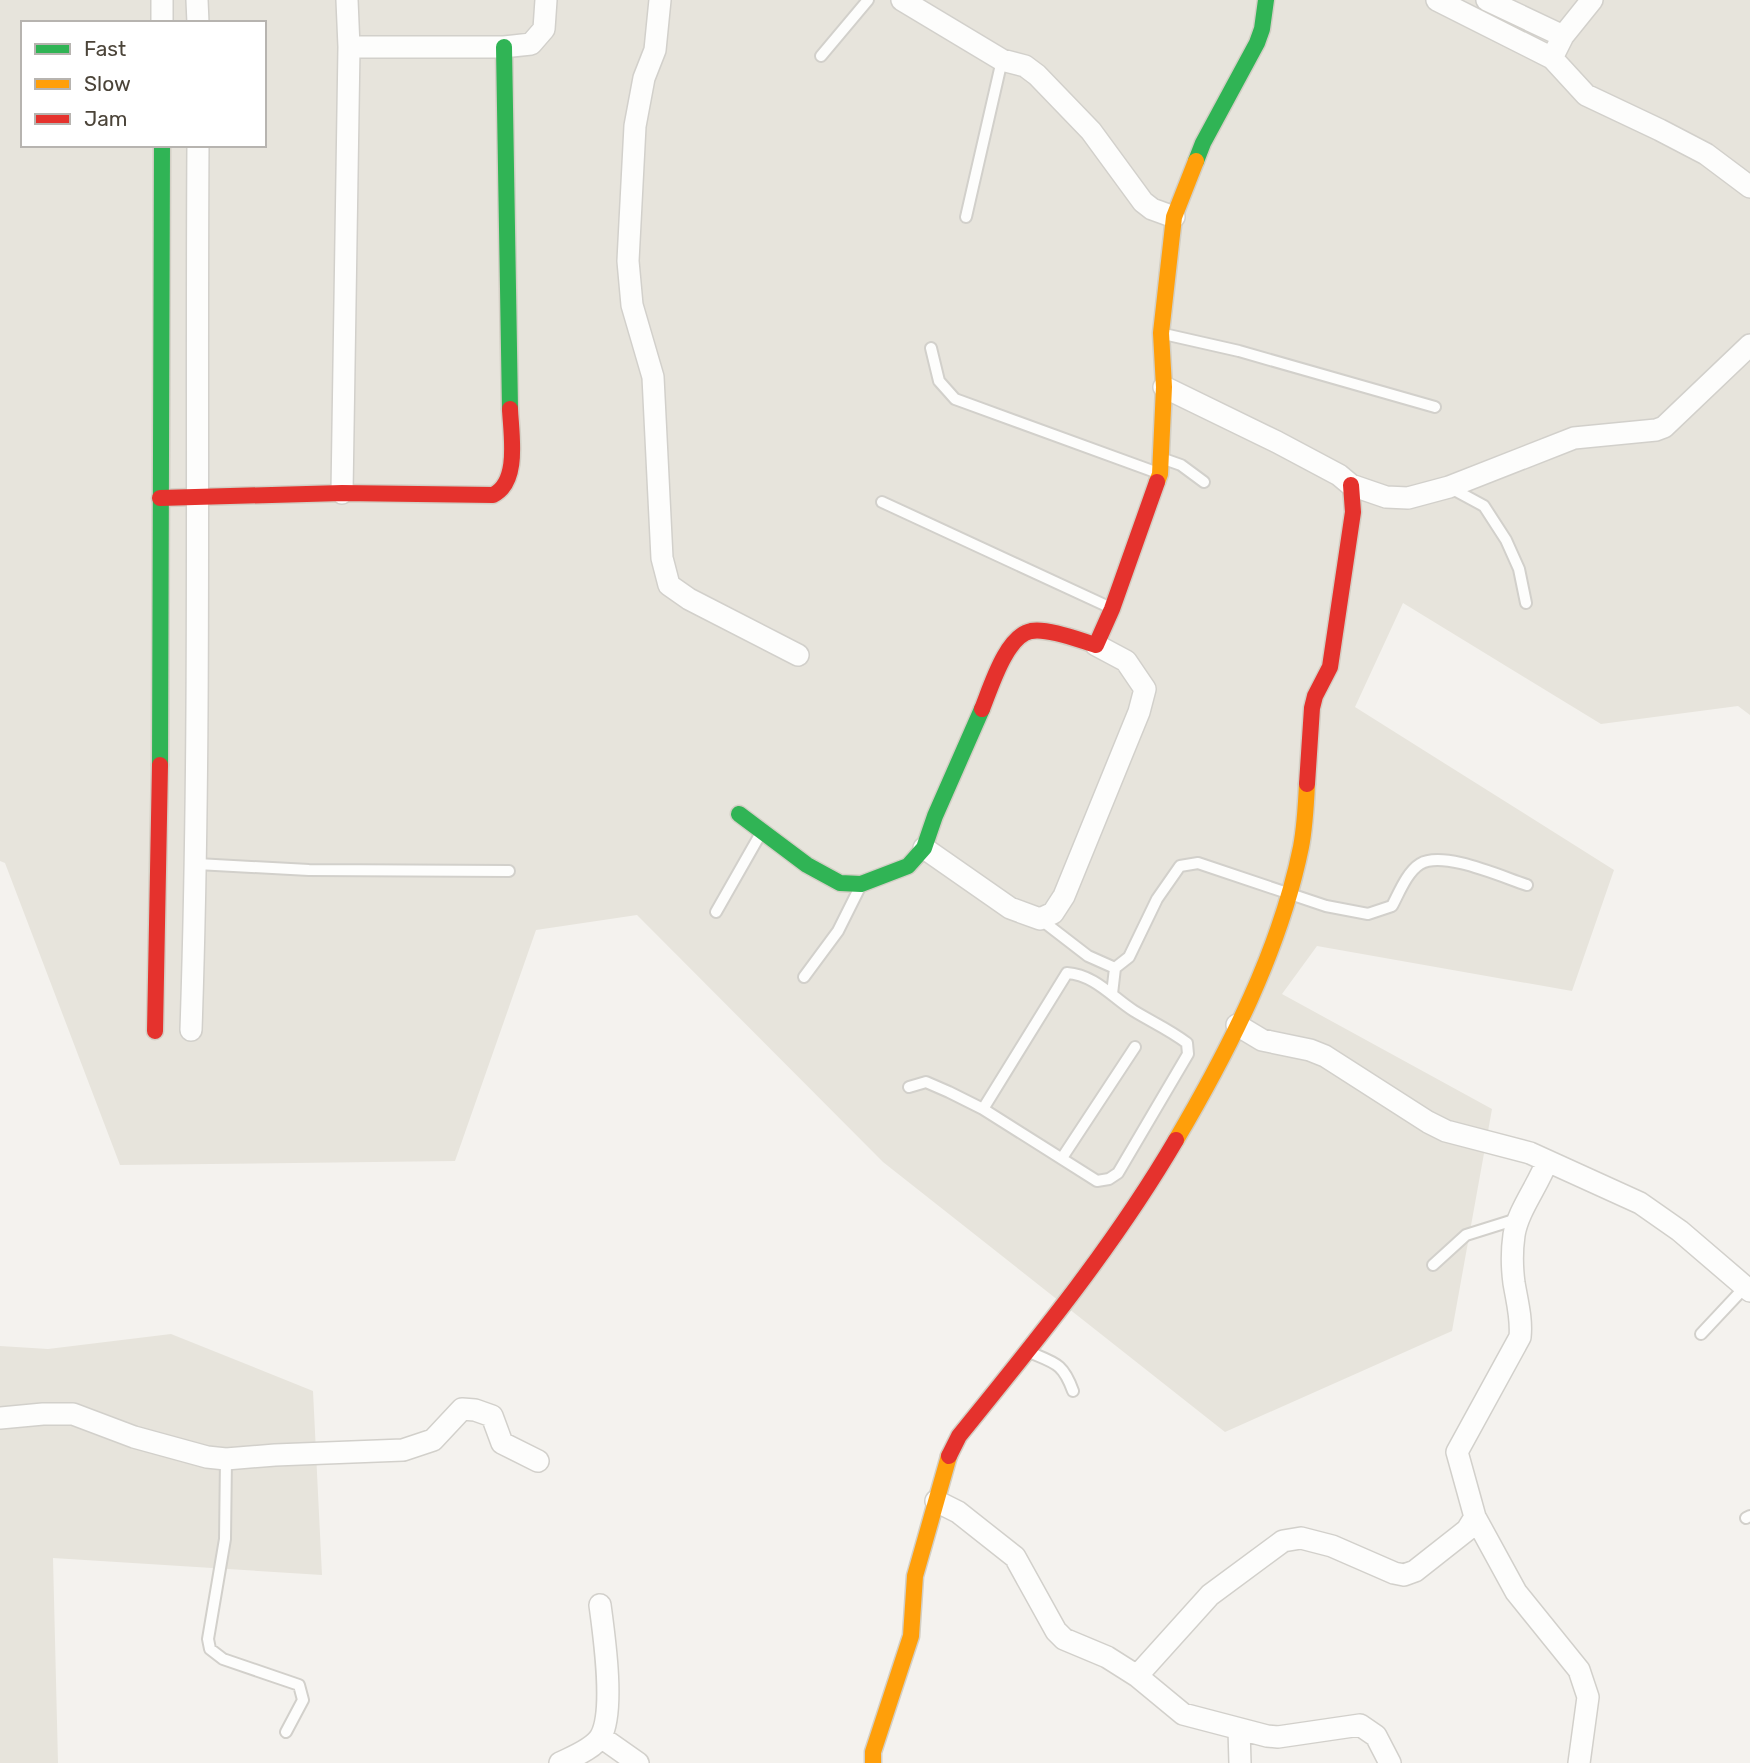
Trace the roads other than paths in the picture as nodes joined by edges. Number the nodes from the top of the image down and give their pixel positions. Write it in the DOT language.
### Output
graph roads {
  1 [pos="162,0"];
  2 [pos="197,0"];
  3 [pos="347,0"];
  4 [pos="546,0"];
  5 [pos="660,0"];
  6 [pos="868,0"];
  7 [pos="902,0"];
  8 [pos="1266,0"];
  9 [pos="1487,0"];
  10 [pos="1592,0"];
  11 [pos="1442,1"];
  12 [pos="162,21"];
  13 [pos="198,21"];
  14 [pos="1563,36"];
  15 [pos="349,47"];
  16 [pos="505,47"];
  17 [pos="821,56"];
  18 [pos="1552,58"];
  19 [pos="1002,60"];
  20 [pos="162,147"];
  21 [pos="198,147"];
  22 [pos="1750,187"];
  23 [pos="967,217"];
  24 [pos="1174,217"];
  25 [pos="1161,333"];
  26 [pos="1750,345"];
  27 [pos="931,348"];
  28 [pos="1164,387"];
  29 [pos="1435,407"];
  30 [pos="1161,466"];
  31 [pos="1204,482"];
  32 [pos="1351,485"];
  33 [pos="1449,487"];
  34 [pos="342,494"];
  35 [pos="199,497"];
  36 [pos="160,498"];
  37 [pos="882,502"];
  38 [pos="1526,603"];
  39 [pos="1112,609"];
  40 [pos="1096,645"];
  41 [pos="798,655"];
  42 [pos="739,814"];
  43 [pos="763,831"];
  44 [pos="924,848"];
  45 [pos="160,862"];
  46 [pos="197,864"];
  47 [pos="509,871"];
  48 [pos="861,884"];
  49 [pos="1527,885"];
  50 [pos="1288,894"];
  51 [pos="716,912"];
  52 [pos="1040,919"];
  53 [pos="1115,968"];
  54 [pos="804,977"];
  55 [pos="1112,994"];
  56 [pos="1237,1025"];
  57 [pos="191,1030"];
  58 [pos="155,1031"];
  59 [pos="1135,1047"];
  60 [pos="909,1087"];
  61 [pos="983,1109"];
  62 [pos="1062,1158"];
  63 [pos="1547,1161"];
  64 [pos="1517,1219"];
  65 [pos="1433,1265"];
  66 [pos="1747,1289"];
  67 [pos="1701,1334"];
  68 [pos="1029,1352"];
  69 [pos="1073,1391"];
  70 [pos="0,1418"];
  71 [pos="226,1459"];
  72 [pos="538,1461"];
  73 [pos="936,1501"];
  74 [pos="1475,1517"];
  75 [pos="600,1605"];
  76 [pos="1137,1676"];
  77 [pos="1239,1729"];
  78 [pos="285,1732"];
  79 [pos="600,1737"];
  80 [pos="560,1763"];
  81 [pos="638,1763"];
  82 [pos="873,1763"];
  83 [pos="1240,1763"];
  84 [pos="1390,1763"];
  85 [pos="1579,1763"];
  1 -- 12 [label="street"];
  2 -- 13 [label="street"];
  3 -- 15 [label="street"];
  4 -- 16 [label="street"];
  5 -- 41 [label="street"];
  6 -- 17 [label="lane"];
  7 -- 19 [label="street"];
  8 -- 24 [label="street"];
  9 -- 14 [label="street"];
  10 -- 14 [label="street"];
  11 -- 18 [label="street"];
  14 -- 18 [label="street"];
  15 -- 16 [label="street"];
  15 -- 34 [label="street"];
  16 -- 34 [label="street"];
  18 -- 22 [label="street"];
  19 -- 23 [label="lane"];
  19 -- 24 [label="street"];
  20 -- 36 [label="street"];
  21 -- 35 [label="street"];
  24 -- 25 [label="street"];
  25 -- 28 [label="street"];
  25 -- 29 [label="lane"];
  26 -- 33 [label="street"];
  27 -- 30 [label="lane"];
  28 -- 30 [label="street"];
  28 -- 32 [label="street"];
  30 -- 31 [label="lane"];
  30 -- 39 [label="street"];
  32 -- 33 [label="street"];
  32 -- 50 [label="street"];
  33 -- 38 [label="lane"];
  34 -- 35 [label="street"];
  35 -- 36 [label="street"];
  35 -- 46 [label="street"];
  36 -- 45 [label="street"];
  37 -- 39 [label="lane"];
  39 -- 40 [label="street"];
  40 -- 44 [label="street"];
  40 -- 52 [label="street"];
  42 -- 43 [label="street"];
  43 -- 48 [label="street"];
  43 -- 51 [label="lane"];
  44 -- 48 [label="street"];
  44 -- 52 [label="street"];
  45 -- 46 [label="street"];
  45 -- 58 [label="street"];
  46 -- 47 [label="lane"];
  46 -- 57 [label="street"];
  48 -- 54 [label="lane"];
  49 -- 50 [label="lane"];
  50 -- 53 [label="lane"];
  50 -- 56 [label="street"];
  52 -- 53 [label="lane"];
  53 -- 55 [label="lane"];
  55 -- 61 [label="lane"];
  55 -- 62 [label="lane"];
  56 -- 63 [label="street"];
  56 -- 68 [label="street"];
  59 -- 62 [label="lane"];
  60 -- 61 [label="lane"];
  61 -- 62 [label="lane"];
  63 -- 64 [label="street"];
  63 -- 66 [label="street"];
  64 -- 65 [label="lane"];
  64 -- 74 [label="street"];
  66 -- 67 [label="lane"];
  68 -- 69 [label="lane"];
  68 -- 73 [label="street"];
  70 -- 71 [label="street"];
  71 -- 72 [label="street"];
  71 -- 78 [label="lane"];
  73 -- 76 [label="street"];
  73 -- 82 [label="street"];
  74 -- 76 [label="street"];
  74 -- 85 [label="street"];
  75 -- 79 [label="street"];
  76 -- 77 [label="street"];
  77 -- 83 [label="street"];
  77 -- 84 [label="street"];
  79 -- 80 [label="street"];
  79 -- 81 [label="street"];
}
